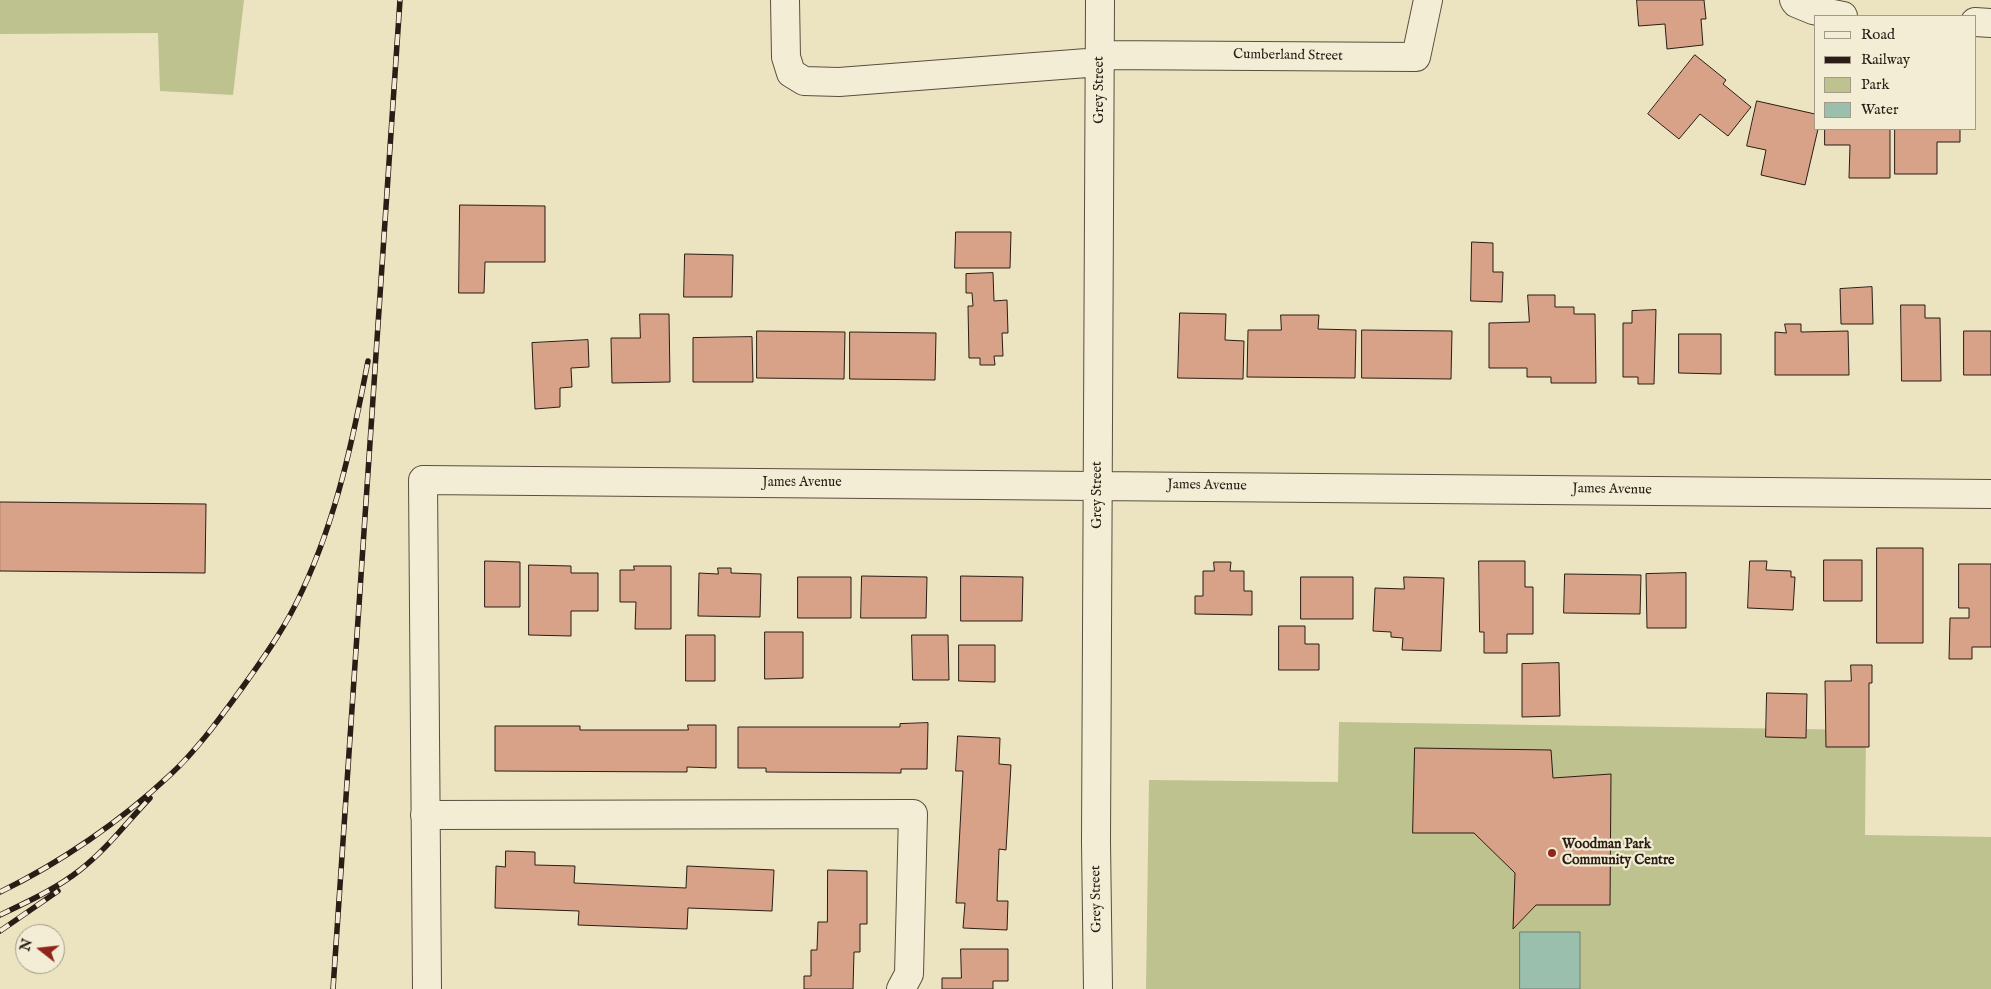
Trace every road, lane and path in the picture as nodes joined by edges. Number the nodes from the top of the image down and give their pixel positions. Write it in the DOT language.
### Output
graph roads {
  1 [pos="785,0"];
  2 [pos="1100,0"];
  3 [pos="1428,0"];
  4 [pos="1794,0"];
  5 [pos="1837,15"];
  6 [pos="1976,22"];
  7 [pos="1991,23"];
  8 [pos="1100,59"];
  9 [pos="1099,485"];
  10 [pos="1991,494"];
  11 [pos="425,815"];
  12 [pos="426,989"];
  13 [pos="901,989"];
  14 [pos="1098,989"];
  1 -- 8 [label="street"];
  2 -- 8 [label="street, Grey Street"];
  3 -- 8 [label="street, Cumberland Street"];
  4 -- 5 [label="street"];
  6 -- 7 [label="street"];
  8 -- 9 [label="street, Grey Street"];
  9 -- 10 [label="street, James Avenue"];
  9 -- 11 [label="street, James Avenue"];
  9 -- 14 [label="street, Grey Street"];
  11 -- 12 [label="street"];
  11 -- 13 [label="street"];
}
